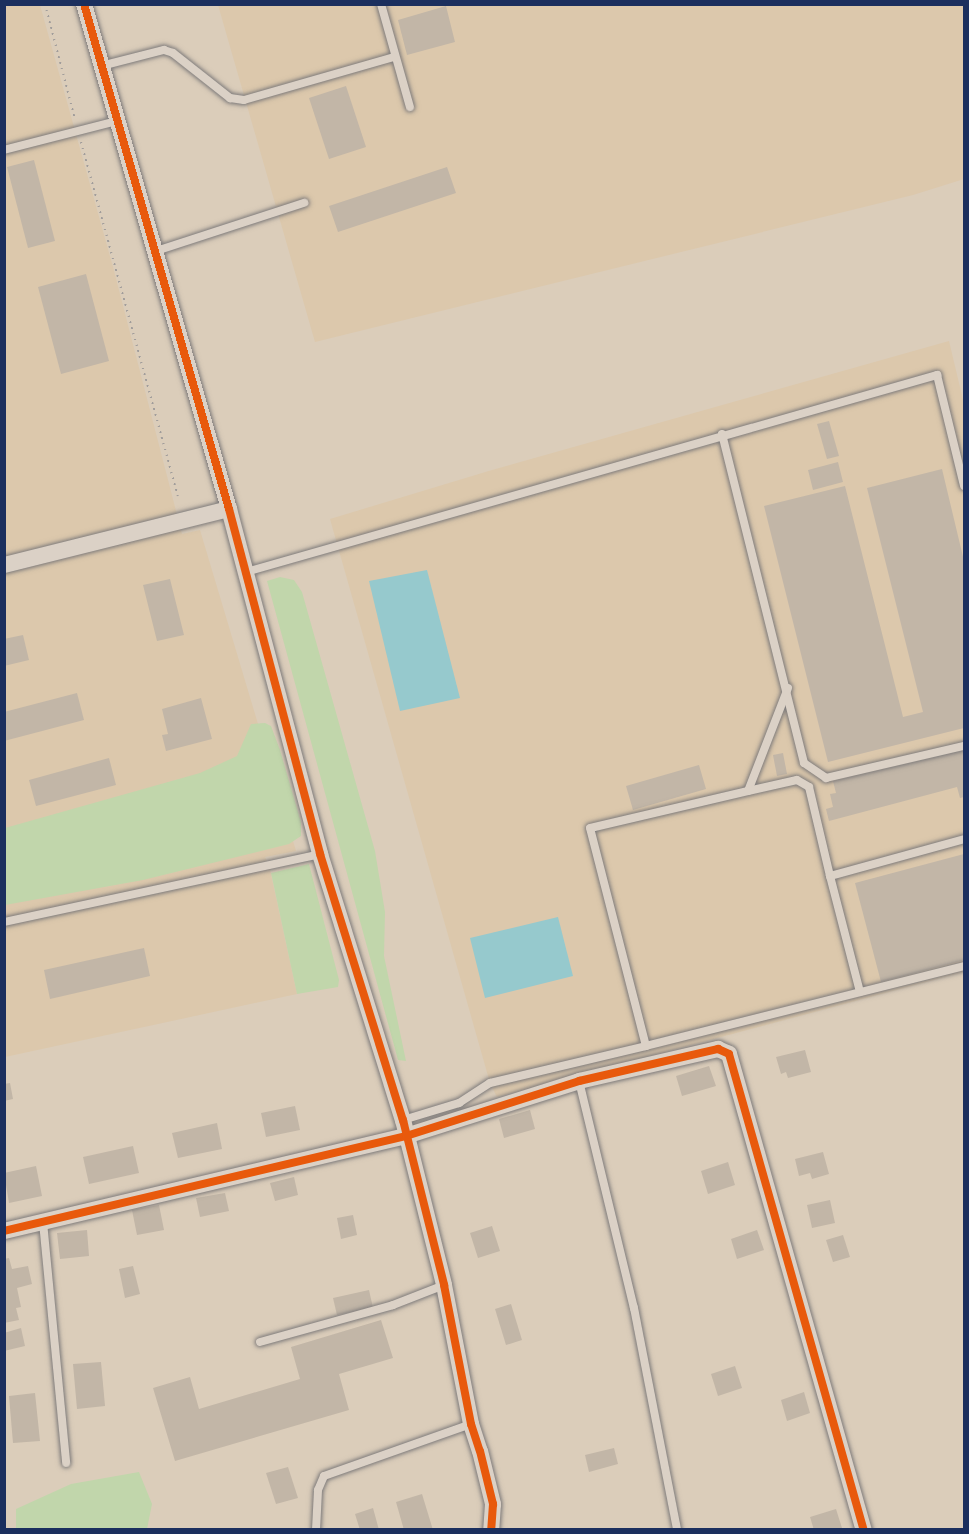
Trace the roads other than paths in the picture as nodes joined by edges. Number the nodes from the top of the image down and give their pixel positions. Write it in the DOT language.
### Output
graph roads {
  1 [pos="84,4"];
  2 [pos="381,4"];
  3 [pos="394,57"];
  4 [pos="102,66"];
  5 [pos="410,107"];
  6 [pos="117,121"];
  7 [pos="4,150"];
  8 [pos="304,203"];
  9 [pos="156,251"];
  10 [pos="722,434"];
  11 [pos="964,486"];
  12 [pos="229,509"];
  13 [pos="4,564"];
  14 [pos="246,572"];
  15 [pos="788,688"];
  16 [pos="964,746"];
  17 [pos="748,791"];
  18 [pos="964,839"];
  19 [pos="320,854"];
  20 [pos="830,876"];
  21 [pos="4,922"];
  22 [pos="964,966"];
  23 [pos="860,992"];
  24 [pos="646,1046"];
  25 [pos="579,1081"];
  26 [pos="404,1128"];
  27 [pos="43,1222"];
  28 [pos="4,1232"];
  29 [pos="444,1284"];
  30 [pos="261,1342"];
  31 [pos="471,1424"];
  32 [pos="66,1463"];
  33 [pos="316,1530"];
  34 [pos="490,1530"];
  35 [pos="677,1530"];
  36 [pos="864,1530"];
  1 -- 4 [label="street"];
  2 -- 3 [label="lane"];
  3 -- 4 [label="lane"];
  3 -- 5 [label="lane"];
  4 -- 6 [label="street"];
  6 -- 7 [label="lane"];
  6 -- 9 [label="street"];
  8 -- 9 [label="lane"];
  9 -- 12 [label="street"];
  10 -- 11 [label="lane"];
  10 -- 14 [label="lane"];
  10 -- 15 [label="lane"];
  12 -- 13 [label="street"];
  12 -- 14 [label="street"];
  14 -- 19 [label="street"];
  15 -- 16 [label="lane"];
  15 -- 17 [label="lane"];
  17 -- 20 [label="lane"];
  17 -- 24 [label="lane"];
  18 -- 20 [label="lane"];
  19 -- 21 [label="lane"];
  19 -- 26 [label="street"];
  20 -- 23 [label="lane"];
  22 -- 23 [label="lane"];
  23 -- 24 [label="lane"];
  24 -- 26 [label="lane"];
  25 -- 26 [label="street"];
  25 -- 35 [label="lane"];
  25 -- 36 [label="street"];
  26 -- 27 [label="street"];
  26 -- 29 [label="street"];
  27 -- 28 [label="street"];
  27 -- 32 [label="lane"];
  29 -- 30 [label="lane"];
  29 -- 31 [label="street"];
  31 -- 33 [label="lane"];
  31 -- 34 [label="street"];
}
